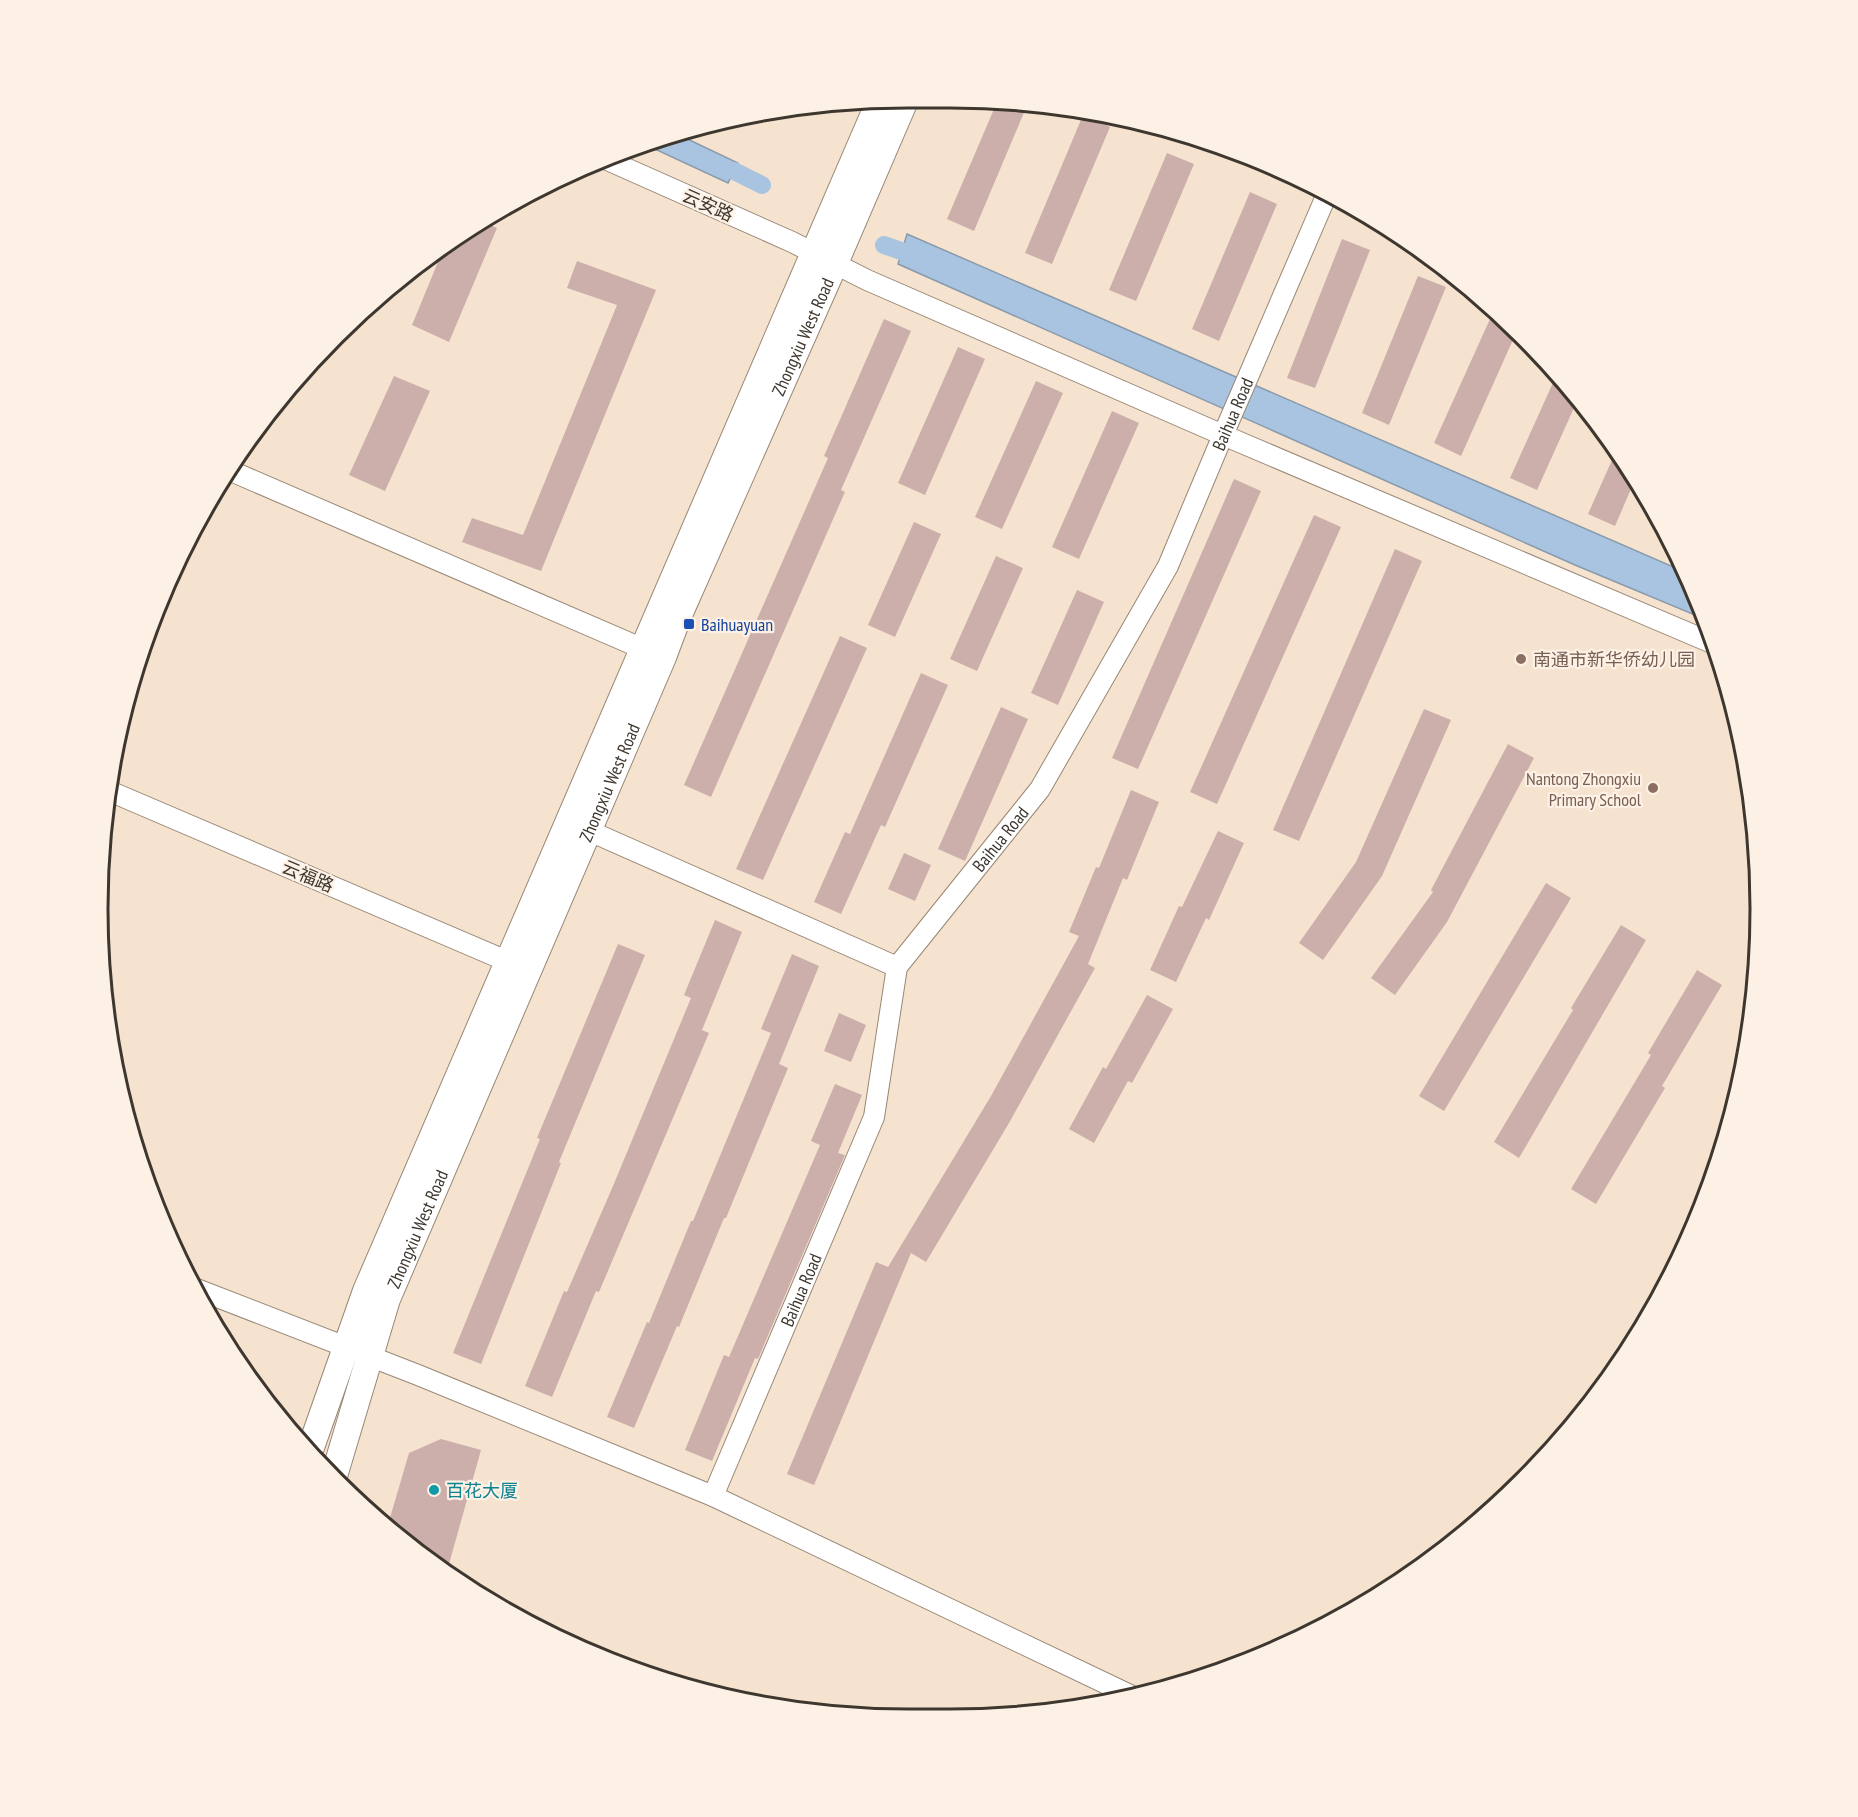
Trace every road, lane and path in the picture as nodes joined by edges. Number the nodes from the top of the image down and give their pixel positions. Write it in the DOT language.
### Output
graph roads {
  1 [pos="901,108"];
  2 [pos="877,109"];
  3 [pos="616,164"];
  4 [pos="1324,201"];
  5 [pos="824,259"];
  6 [pos="1226,428"];
  7 [pos="237,474"];
  8 [pos="1703,639"];
  9 [pos="653,653"];
  10 [pos="117,794"];
  11 [pos="579,826"];
  12 [pos="509,962"];
  13 [pos="897,967"];
  14 [pos="207,1293"];
  15 [pos="346,1347"];
  16 [pos="370,1357"];
  17 [pos="313,1442"];
  18 [pos="336,1469"];
  19 [pos="712,1496"];
  20 [pos="1121,1691"];
  1 -- 5 [label="main road, Zhongxiu West Road"];
  2 -- 5 [label="main road, Zhongxiu West Road"];
  3 -- 5 [label="street, 云安路"];
  4 -- 6 [label="street, Baihua Road"];
  5 -- 6 [label="street, 云安路"];
  5 -- 9 [label="main road, Zhongxiu West Road"];
  6 -- 8 [label="street, 云安路"];
  6 -- 13 [label="street, Baihua Road"];
  7 -- 9 [label="street"];
  9 -- 11 [label="main road, Zhongxiu West Road"];
  10 -- 12 [label="street, 云福路"];
  11 -- 12 [label="main road, Zhongxiu West Road"];
  11 -- 13 [label="street"];
  11 -- 16 [label="main road, Zhongxiu West Road"];
  12 -- 15 [label="main road, Zhongxiu West Road"];
  13 -- 19 [label="street, Baihua Road"];
  14 -- 15 [label="street"];
  15 -- 16 [label="street"];
  15 -- 17 [label="main road, Zhongxiu West Road"];
  16 -- 18 [label="main road, Zhongxiu West Road"];
  16 -- 19 [label="street"];
  19 -- 20 [label="street"];
}
